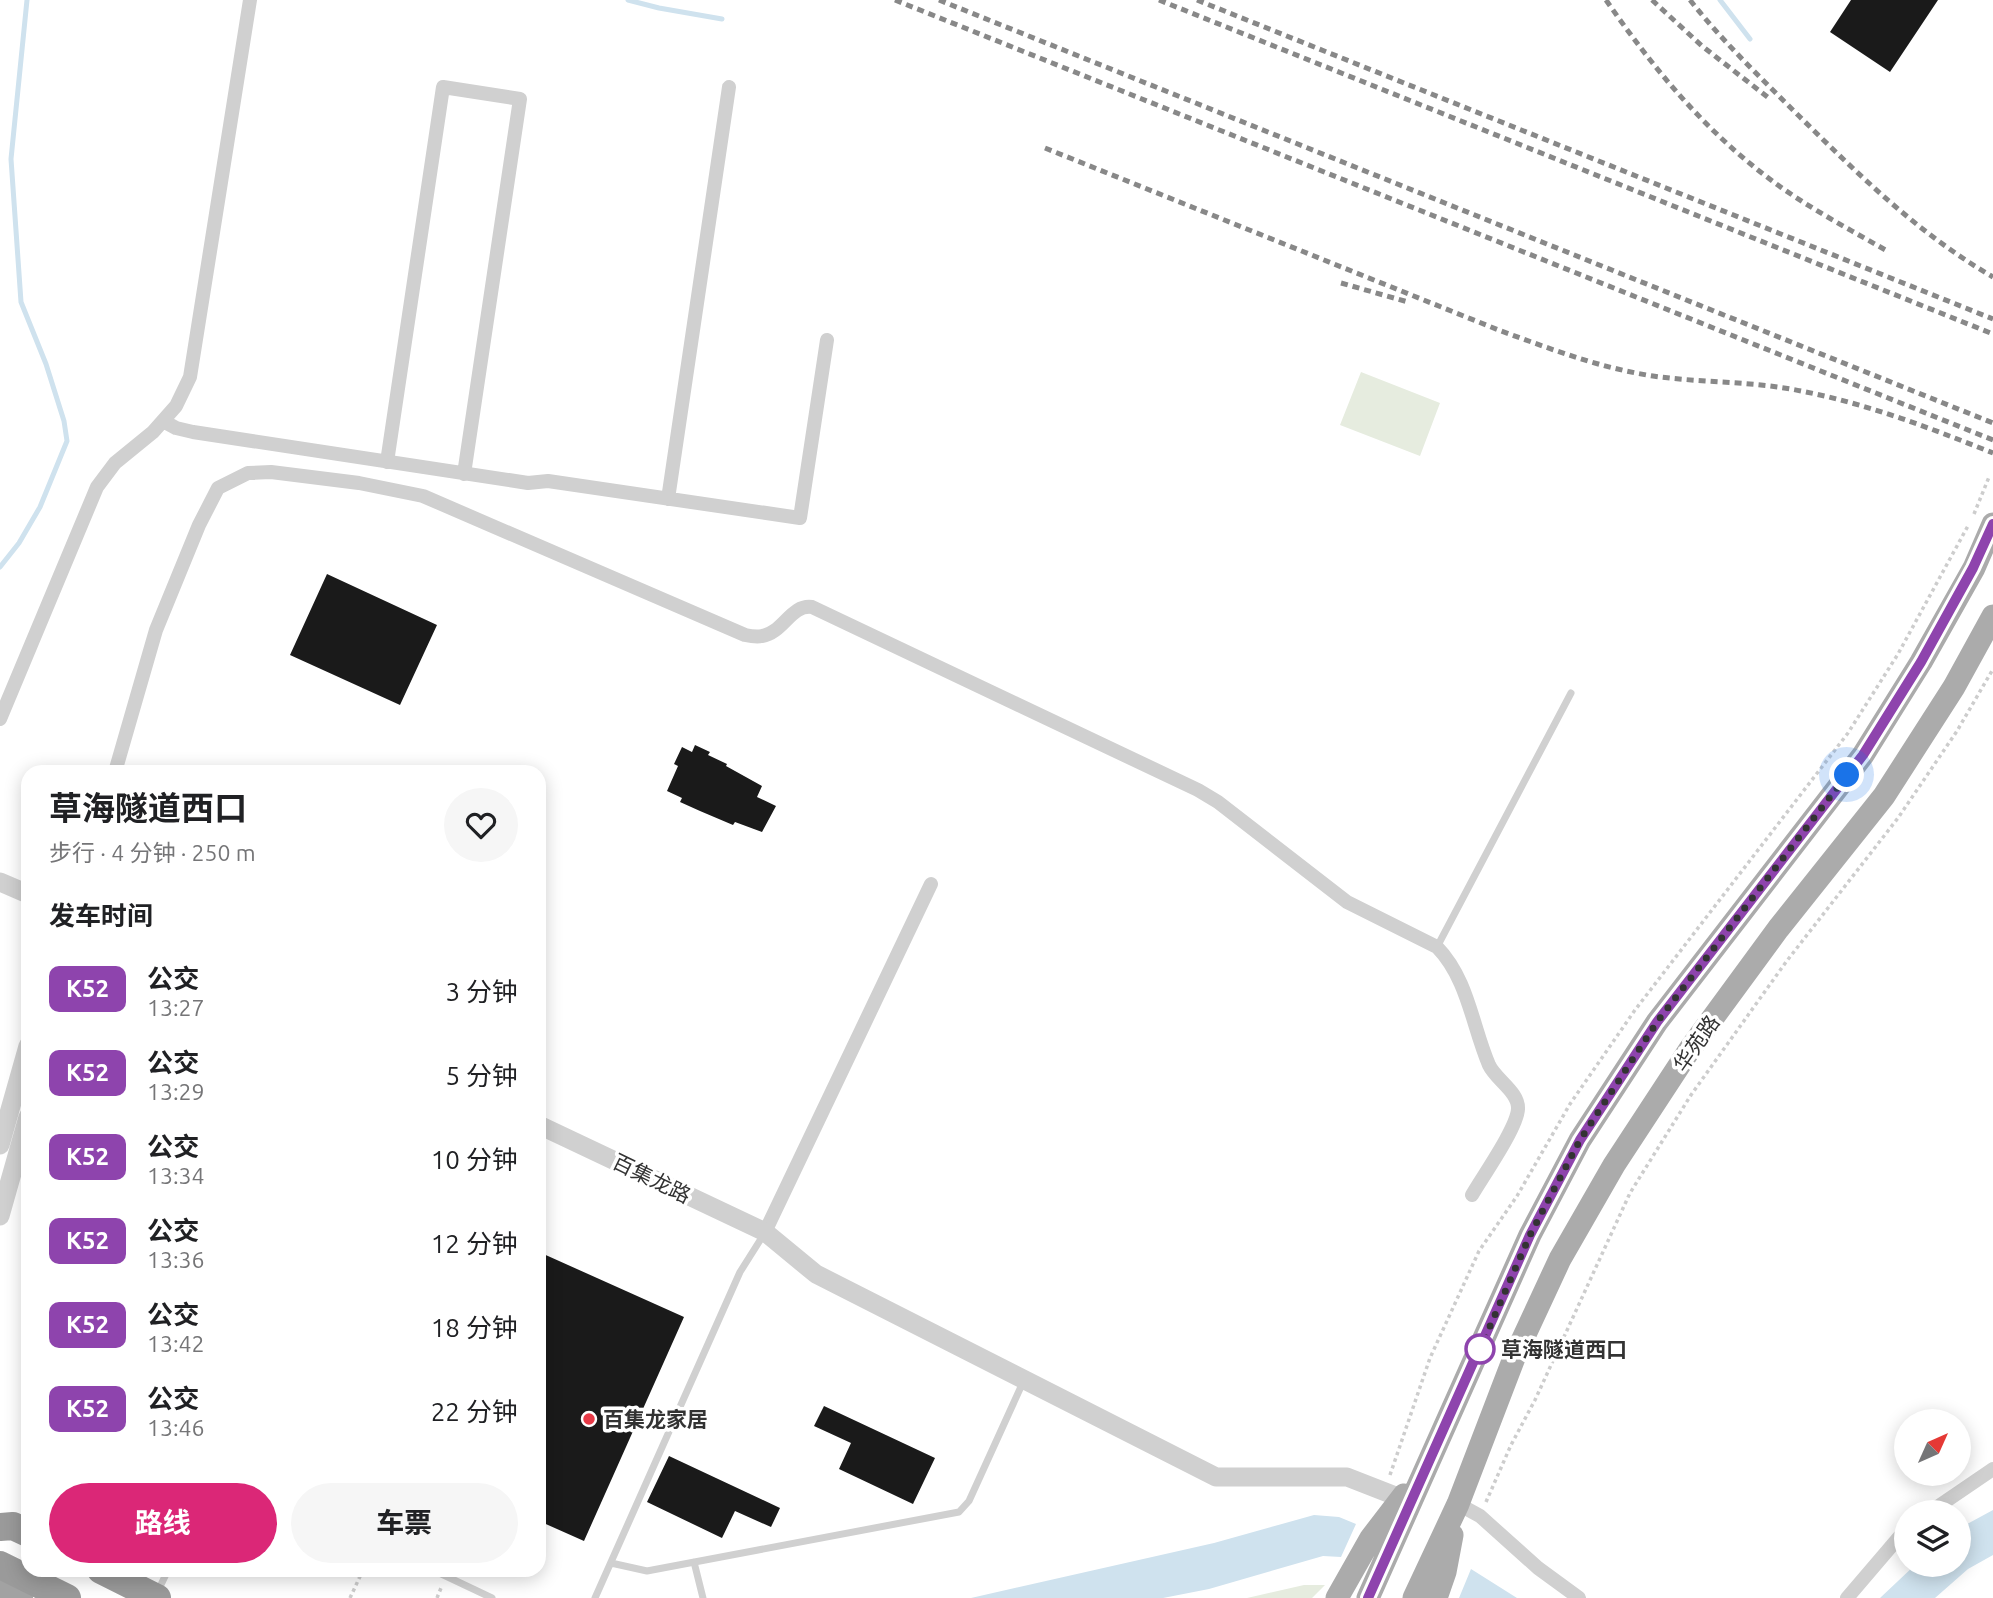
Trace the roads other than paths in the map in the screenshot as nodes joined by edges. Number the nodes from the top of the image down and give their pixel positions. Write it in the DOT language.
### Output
graph roads {
  1 [pos="250,0"];
  2 [pos="729,87"];
  3 [pos="827,340"];
  4 [pos="163,421"];
  5 [pos="387,462"];
  6 [pos="464,474"];
  7 [pos="667,499"];
  8 [pos="1993,524"];
  9 [pos="1993,616"];
  10 [pos="1571,693"];
  11 [pos="0,719"];
  12 [pos="117,765"];
  13 [pos="0,882"];
  14 [pos="931,884"];
  15 [pos="21,891"];
  16 [pos="1437,947"];
  17 [pos="21,1070"];
  18 [pos="546,1128"];
  19 [pos="21,1142"];
  20 [pos="0,1144"];
  21 [pos="1472,1195"];
  22 [pos="0,1216"];
  23 [pos="765,1233"];
  24 [pos="1024,1380"];
  25 [pos="1993,1469"];
  26 [pos="1406,1500"];
  27 [pos="1948,1500"];
  28 [pos="1458,1504"];
  29 [pos="0,1527"];
  30 [pos="21,1530"];
  31 [pos="1894,1544"];
  32 [pos="694,1562"];
  33 [pos="611,1563"];
  34 [pos="0,1565"];
  35 [pos="21,1575"];
  36 [pos="24,1577"];
  37 [pos="115,1577"];
  38 [pos="165,1577"];
  39 [pos="448,1577"];
  40 [pos="0,1587"];
  41 [pos="156,1597"];
  42 [pos="22,1598"];
  43 [pos="67,1598"];
  44 [pos="492,1598"];
  45 [pos="595,1598"];
  46 [pos="703,1598"];
  47 [pos="1337,1598"];
  48 [pos="1368,1598"];
  49 [pos="1414,1598"];
  50 [pos="1436,1598"];
  51 [pos="1579,1598"];
  52 [pos="1847,1598"];
  1 -- 4 [label="street"];
  2 -- 7 [label="street"];
  3 -- 7 [label="street"];
  4 -- 5 [label="street"];
  4 -- 11 [label="street"];
  5 -- 6 [label="street"];
  5 -- 6 [label="street"];
  6 -- 7 [label="street"];
  8 -- 26 [label="main road, 华苑路"];
  9 -- 28 [label="main road, 华苑路"];
  10 -- 16 [label="lane"];
  12 -- 16 [label="street"];
  13 -- 15 [label="street"];
  14 -- 23 [label="street"];
  16 -- 21 [label="street"];
  17 -- 20 [label="street"];
  18 -- 23 [label="street, 百集龙路"];
  19 -- 22 [label="street"];
  23 -- 24 [label="street, 百集龙路"];
  23 -- 33 [label="lane"];
  24 -- 26 [label="street, 百集龙路"];
  24 -- 32 [label="lane"];
  25 -- 27 [label="street"];
  26 -- 47 [label="main road"];
  26 -- 48 [label="main road"];
  28 -- 49 [label="main road"];
  28 -- 50 [label="main road"];
  28 -- 51 [label="street"];
  29 -- 30 [label="highway"];
  31 -- 52 [label="street"];
  32 -- 33 [label="lane"];
  32 -- 46 [label="lane"];
  33 -- 45 [label="lane"];
  34 -- 35 [label="highway"];
  36 -- 43 [label="highway"];
  37 -- 41 [label="highway"];
  38 -- 41 [label="lane"];
  39 -- 44 [label="lane"];
  40 -- 42 [label="highway"];
}
